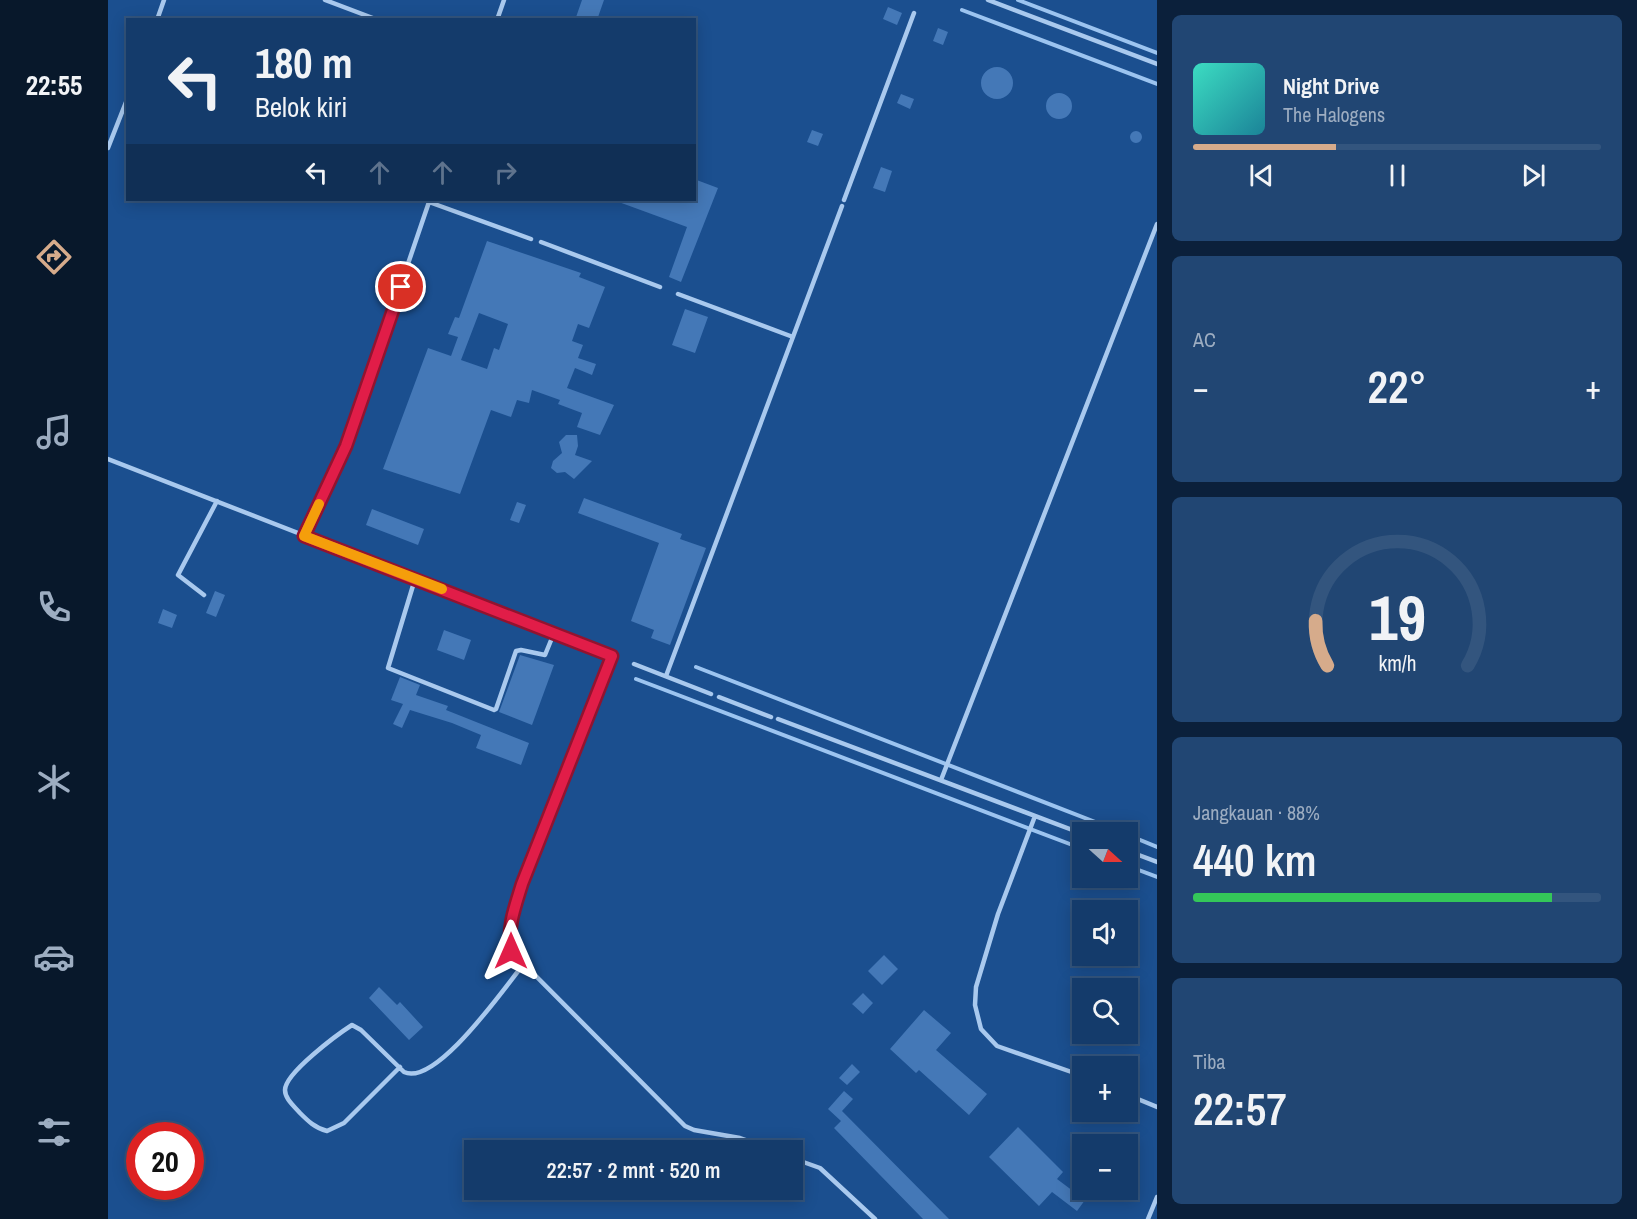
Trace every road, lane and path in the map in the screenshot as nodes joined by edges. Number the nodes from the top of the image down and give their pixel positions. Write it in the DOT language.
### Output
graph roads {
  1 [pos="157,0"];
  2 [pos="325,0"];
  3 [pos="504,0"];
  4 [pos="988,0"];
  5 [pos="164,1"];
  6 [pos="914,13"];
  7 [pos="158,18"];
  8 [pos="373,18"];
  9 [pos="498,18"];
  10 [pos="1157,64"];
  11 [pos="126,102"];
  12 [pos="108,148"];
  13 [pos="430,201"];
  14 [pos="433,201"];
  15 [pos="1157,224"];
  16 [pos="531,239"];
  17 [pos="541,242"];
  18 [pos="660,287"];
  19 [pos="678,294"];
  20 [pos="793,337"];
  21 [pos="108,459"];
  22 [pos="217,501"];
  23 [pos="304,536"];
  24 [pos="415,579"];
  25 [pos="204,595"];
  26 [pos="554,633"];
  27 [pos="634,664"];
  28 [pos="666,676"];
  29 [pos="711,694"];
  30 [pos="719,697"];
  31 [pos="771,717"];
  32 [pos="778,719"];
  33 [pos="941,780"];
  34 [pos="1035,816"];
  35 [pos="1072,830"];
  36 [pos="1138,855"];
  37 [pos="1157,862"];
  38 [pos="523,964"];
  39 [pos="400,1067"];
  40 [pos="1072,1072"];
  41 [pos="1138,1099"];
  42 [pos="1157,1107"];
  43 [pos="746,1140"];
  44 [pos="803,1162"];
  45 [pos="1157,1197"];
  46 [pos="875,1219"];
  47 [pos="1148,1219"];
  1 -- 5 [label="lane"];
  2 -- 8 [label="lane"];
  3 -- 9 [label="lane"];
  4 -- 10 [label="lane"];
  5 -- 7 [label="lane"];
  6 -- 20 [label="lane"];
  11 -- 12 [label="lane"];
  13 -- 23 [label="lane"];
  14 -- 16 [label="lane"];
  15 -- 33 [label="lane"];
  17 -- 18 [label="lane"];
  19 -- 20 [label="lane"];
  20 -- 28 [label="lane"];
  21 -- 22 [label="lane"];
  22 -- 23 [label="lane"];
  22 -- 25 [label="lane"];
  23 -- 24 [label="lane"];
  24 -- 26 [label="lane"];
  24 -- 26 [label="lane"];
  26 -- 38 [label="lane"];
  27 -- 28 [label="lane"];
  28 -- 29 [label="lane"];
  30 -- 31 [label="lane"];
  32 -- 33 [label="lane"];
  33 -- 34 [label="lane"];
  34 -- 35 [label="lane"];
  34 -- 40 [label="lane"];
  36 -- 37 [label="lane"];
  38 -- 39 [label="lane"];
  38 -- 43 [label="lane"];
  39 -- 39 [label="lane"];
  41 -- 42 [label="lane"];
  44 -- 46 [label="lane"];
  45 -- 47 [label="lane"];
}
